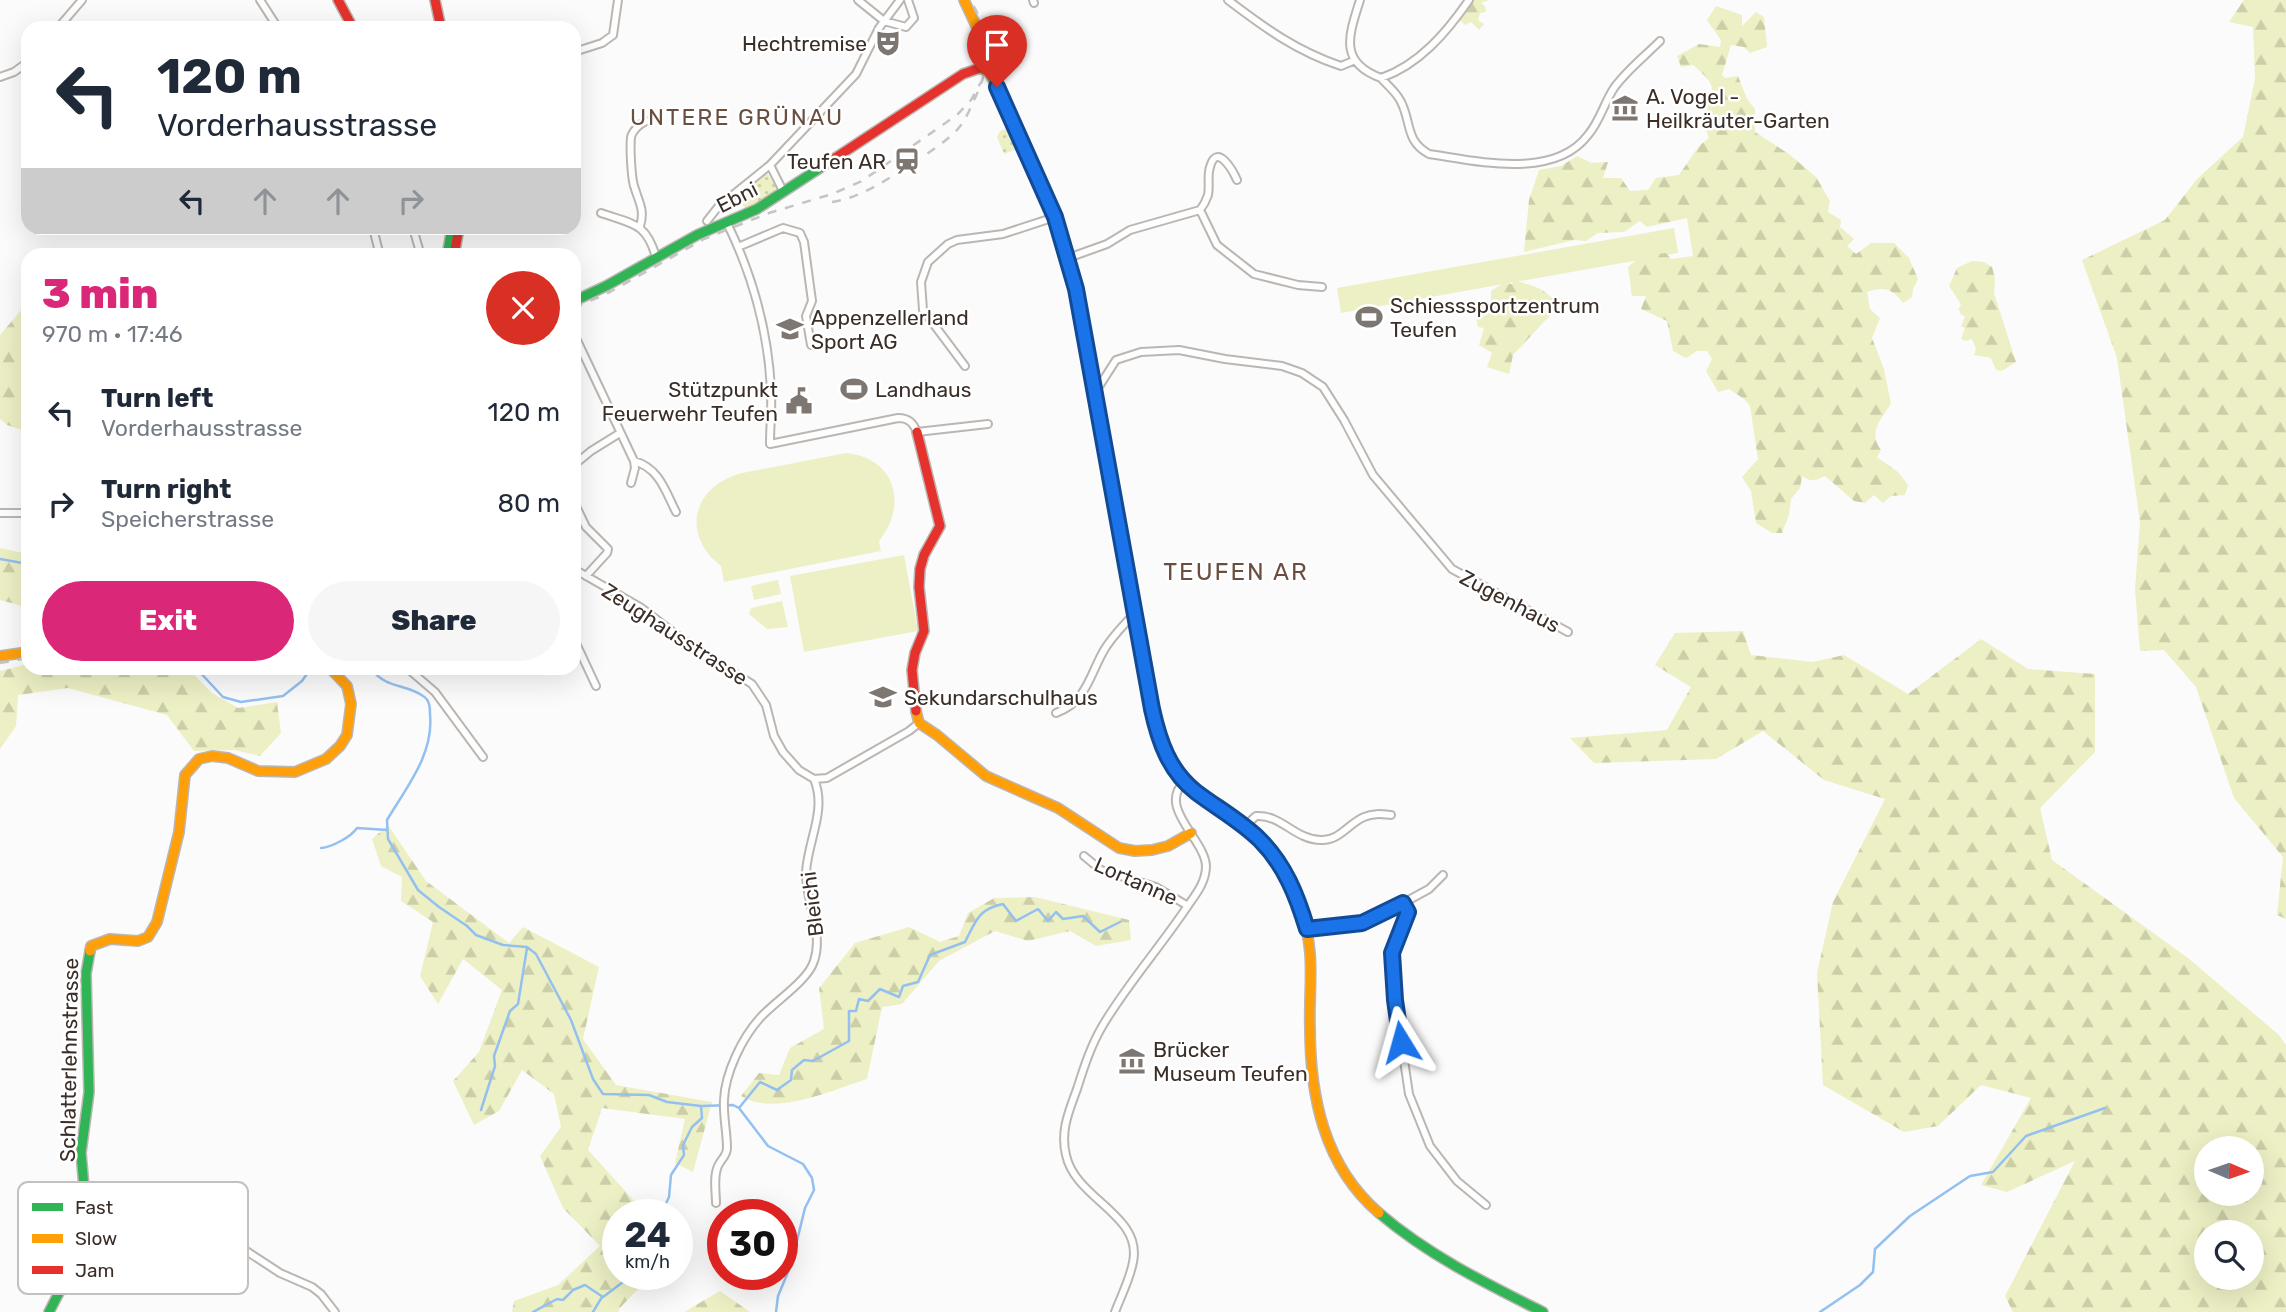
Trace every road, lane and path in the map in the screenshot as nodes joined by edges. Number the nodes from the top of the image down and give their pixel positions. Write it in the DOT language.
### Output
graph roads {
  1 [pos="82,0"];
  2 [pos="260,0"];
  3 [pos="338,0"];
  4 [pos="435,0"];
  5 [pos="618,0"];
  6 [pos="858,0"];
  7 [pos="900,0"];
  8 [pos="908,0"];
  9 [pos="964,0"];
  10 [pos="1228,0"];
  11 [pos="1360,0"];
  12 [pos="1469,0"];
  13 [pos="64,21"];
  14 [pos="274,21"];
  15 [pos="350,21"];
  16 [pos="440,21"];
  17 [pos="884,21"];
  18 [pos="1660,41"];
  19 [pos="581,50"];
  20 [pos="1353,61"];
  21 [pos="21,67"];
  22 [pos="980,68"];
  23 [pos="0,77"];
  24 [pos="1381,78"];
  25 [pos="646,121"];
  26 [pos="770,165"];
  27 [pos="1237,180"];
  28 [pos="783,191"];
  29 [pos="1200,210"];
  30 [pos="601,214"];
  31 [pos="1055,217"];
  32 [pos="706,221"];
  33 [pos="727,223"];
  34 [pos="640,226"];
  35 [pos="738,247"];
  36 [pos="656,257"];
  37 [pos="1068,258"];
  38 [pos="1322,287"];
  39 [pos="581,298"];
  40 [pos="811,345"];
  41 [pos="581,349"];
  42 [pos="965,366"];
  43 [pos="1094,388"];
  44 [pos="988,424"];
  45 [pos="917,432"];
  46 [pos="620,433"];
  47 [pos="581,459"];
  48 [pos="634,461"];
  49 [pos="631,483"];
  50 [pos="676,512"];
  51 [pos="0,513"];
  52 [pos="21,513"];
  53 [pos="581,517"];
  54 [pos="581,573"];
  55 [pos="586,576"];
  56 [pos="1135,615"];
  57 [pos="1568,632"];
  58 [pos="21,653"];
  59 [pos="581,654"];
  60 [pos="0,656"];
  61 [pos="337,675"];
  62 [pos="415,675"];
  63 [pos="596,686"];
  64 [pos="1056,713"];
  65 [pos="919,723"];
  66 [pos="483,757"];
  67 [pos="814,779"];
  68 [pos="1185,781"];
  69 [pos="1391,814"];
  70 [pos="1245,826"];
  71 [pos="1191,833"];
  72 [pos="1084,856"];
  73 [pos="1443,875"];
  74 [pos="1403,903"];
  75 [pos="1188,906"];
  76 [pos="1307,929"];
  77 [pos="84,1182"];
  78 [pos="716,1199"];
  79 [pos="1486,1205"];
  80 [pos="248,1252"];
  81 [pos="58,1294"];
  82 [pos="49,1312"];
  83 [pos="335,1312"];
  84 [pos="1115,1312"];
  85 [pos="1543,1312"];
  1 -- 13 [label="street"];
  2 -- 14 [label="street"];
  3 -- 15 [label="main road"];
  4 -- 16 [label="main road"];
  5 -- 19 [label="street"];
  6 -- 17 [label="street"];
  7 -- 17 [label="street"];
  8 -- 17 [label="street"];
  9 -- 22 [label="main road"];
  10 -- 20 [label="street"];
  11 -- 20 [label="street"];
  12 -- 24 [label="street"];
  17 -- 26 [label="street"];
  18 -- 24 [label="street"];
  20 -- 24 [label="street"];
  21 -- 23 [label="street"];
  22 -- 28 [label="main road, Ebni"];
  22 -- 31 [label="main road"];
  25 -- 34 [label="street"];
  26 -- 28 [label="street"];
  26 -- 32 [label="street"];
  27 -- 29 [label="street"];
  28 -- 33 [label="main road, Ebni"];
  29 -- 37 [label="street"];
  29 -- 38 [label="street"];
  30 -- 34 [label="street"];
  31 -- 37 [label="main road"];
  31 -- 42 [label="street"];
  33 -- 35 [label="street"];
  33 -- 36 [label="main road, Ebni"];
  34 -- 36 [label="street"];
  35 -- 40 [label="street"];
  35 -- 45 [label="street"];
  36 -- 39 [label="main road, Ebni"];
  37 -- 43 [label="main road"];
  41 -- 46 [label="street"];
  43 -- 56 [label="main road"];
  43 -- 57 [label="street, Zugenhaus"];
  44 -- 45 [label="street"];
  45 -- 65 [label="main road"];
  46 -- 47 [label="street"];
  46 -- 48 [label="street"];
  48 -- 49 [label="street"];
  48 -- 50 [label="street"];
  51 -- 52 [label="street"];
  53 -- 55 [label="street"];
  54 -- 55 [label="street, Zeughausstrasse"];
  55 -- 67 [label="street, Zeughausstrasse"];
  56 -- 64 [label="street"];
  56 -- 68 [label="main road"];
  58 -- 60 [label="main road"];
  59 -- 63 [label="street"];
  61 -- 77 [label="main road, Schlatterlehnstrasse"];
  62 -- 66 [label="street"];
  65 -- 67 [label="street"];
  65 -- 71 [label="main road"];
  67 -- 78 [label="street, Bleichi"];
  68 -- 70 [label="main road"];
  68 -- 71 [label="street"];
  69 -- 70 [label="street"];
  70 -- 76 [label="main road"];
  71 -- 75 [label="street"];
  72 -- 75 [label="street, Lortanne"];
  73 -- 74 [label="street"];
  74 -- 76 [label="street"];
  74 -- 79 [label="street"];
  75 -- 84 [label="street"];
  76 -- 85 [label="main road"];
  80 -- 83 [label="street"];
  81 -- 82 [label="main road, Schlatterlehnstrasse"];
}
